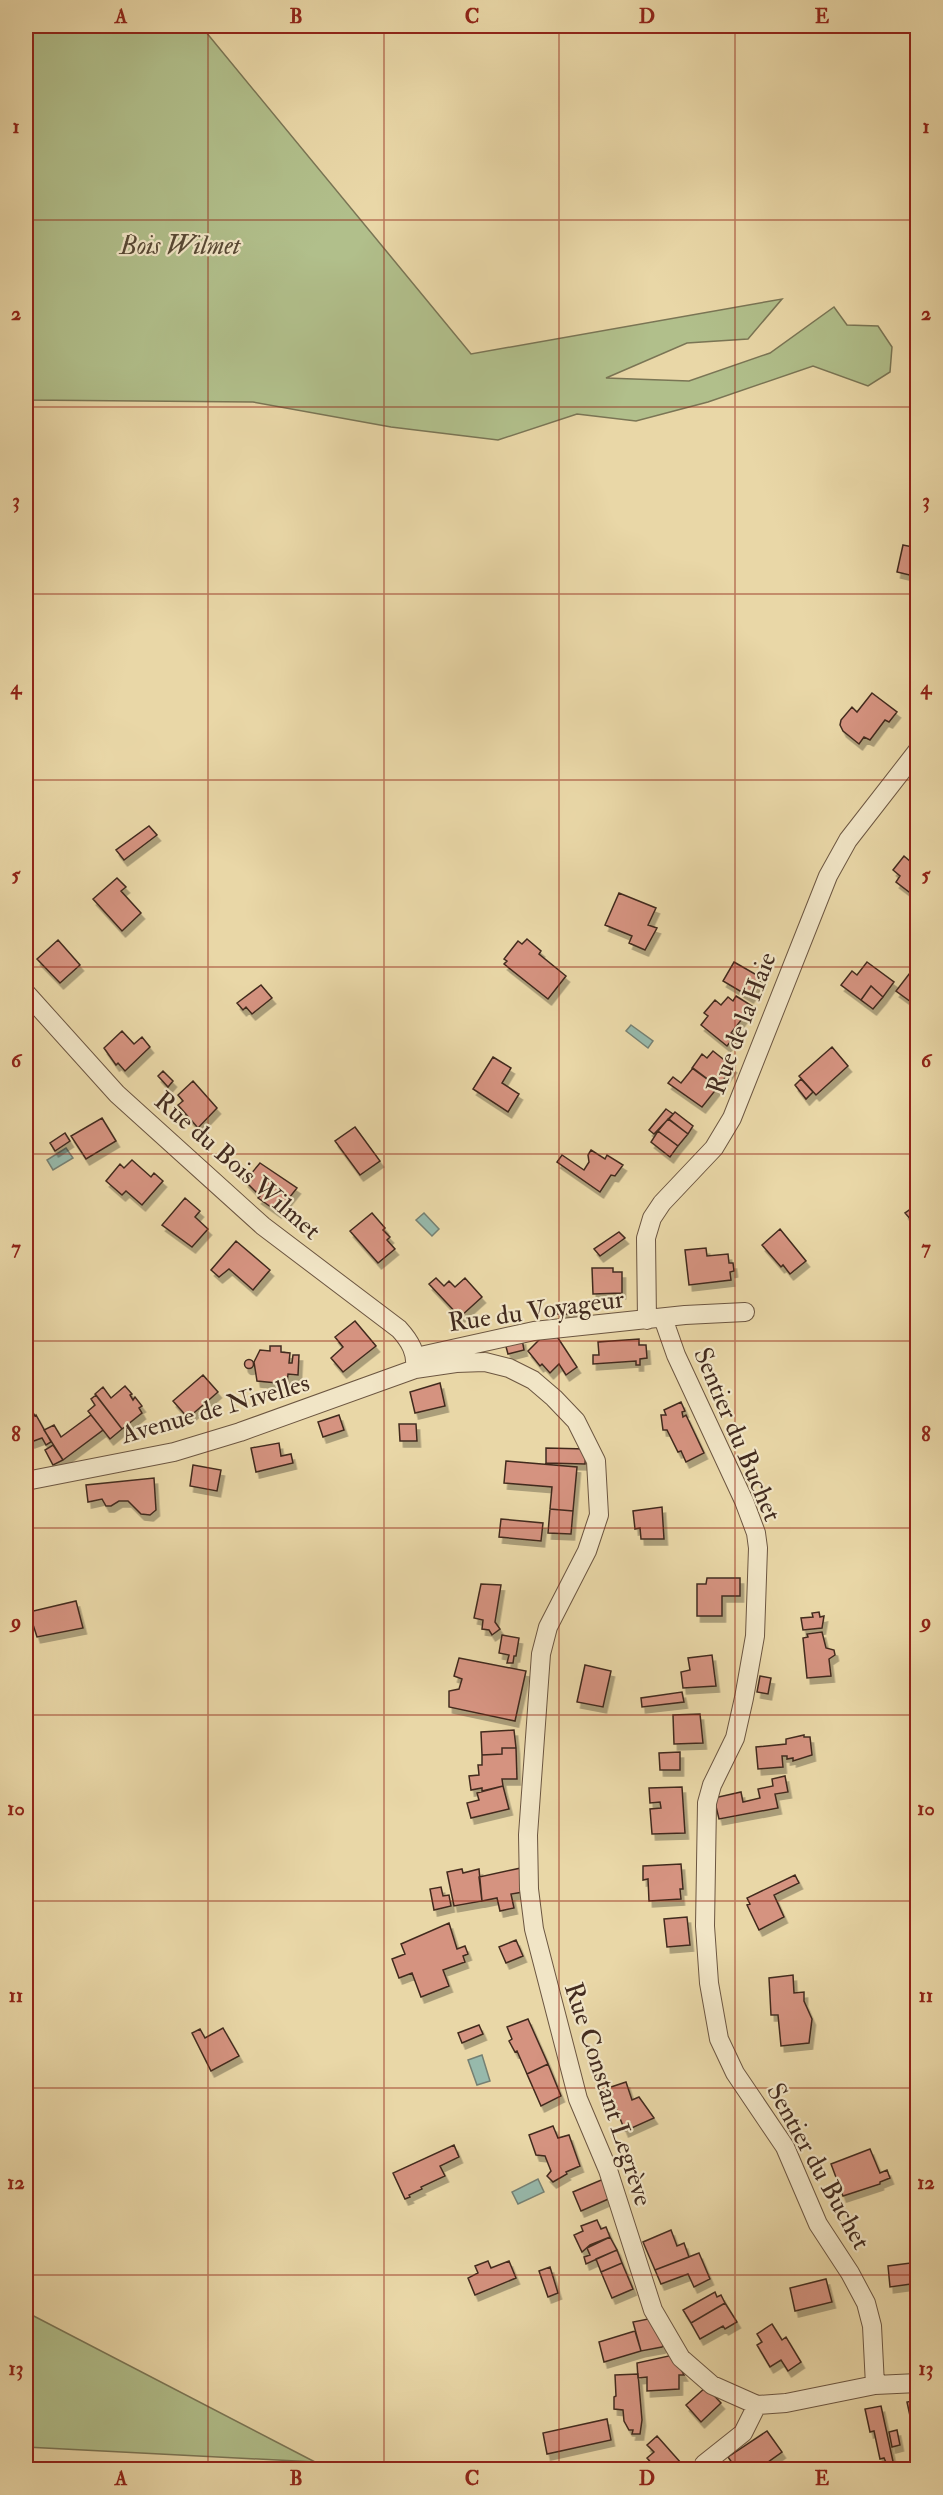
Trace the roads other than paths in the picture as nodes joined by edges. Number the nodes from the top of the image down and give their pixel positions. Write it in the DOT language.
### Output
graph roads {
  1 [pos="918,750"];
  2 [pos="26,993"];
  3 [pos="745,1312"];
  4 [pos="655,1319"];
  5 [pos="416,1363"];
  6 [pos="26,1481"];
  7 [pos="918,2383"];
  8 [pos="876,2385"];
  9 [pos="757,2405"];
  10 [pos="704,2464"];
  1 -- 4 [label="street, Rue de la Haie"];
  2 -- 5 [label="street, Rue du Bois Wilmet"];
  3 -- 4 [label="street, Rue du Voyageur"];
  4 -- 5 [label="street, Rue du Voyageur"];
  4 -- 8 [label="street, Sentier du Buchet"];
  5 -- 6 [label="street, Avenue de Nivelles"];
  5 -- 9 [label="street, Rue Constant Legrève"];
  7 -- 8 [label="street, Rue Constant Legrève"];
  8 -- 9 [label="street, Rue Constant Legrève"];
  9 -- 10 [label="street"];
}
